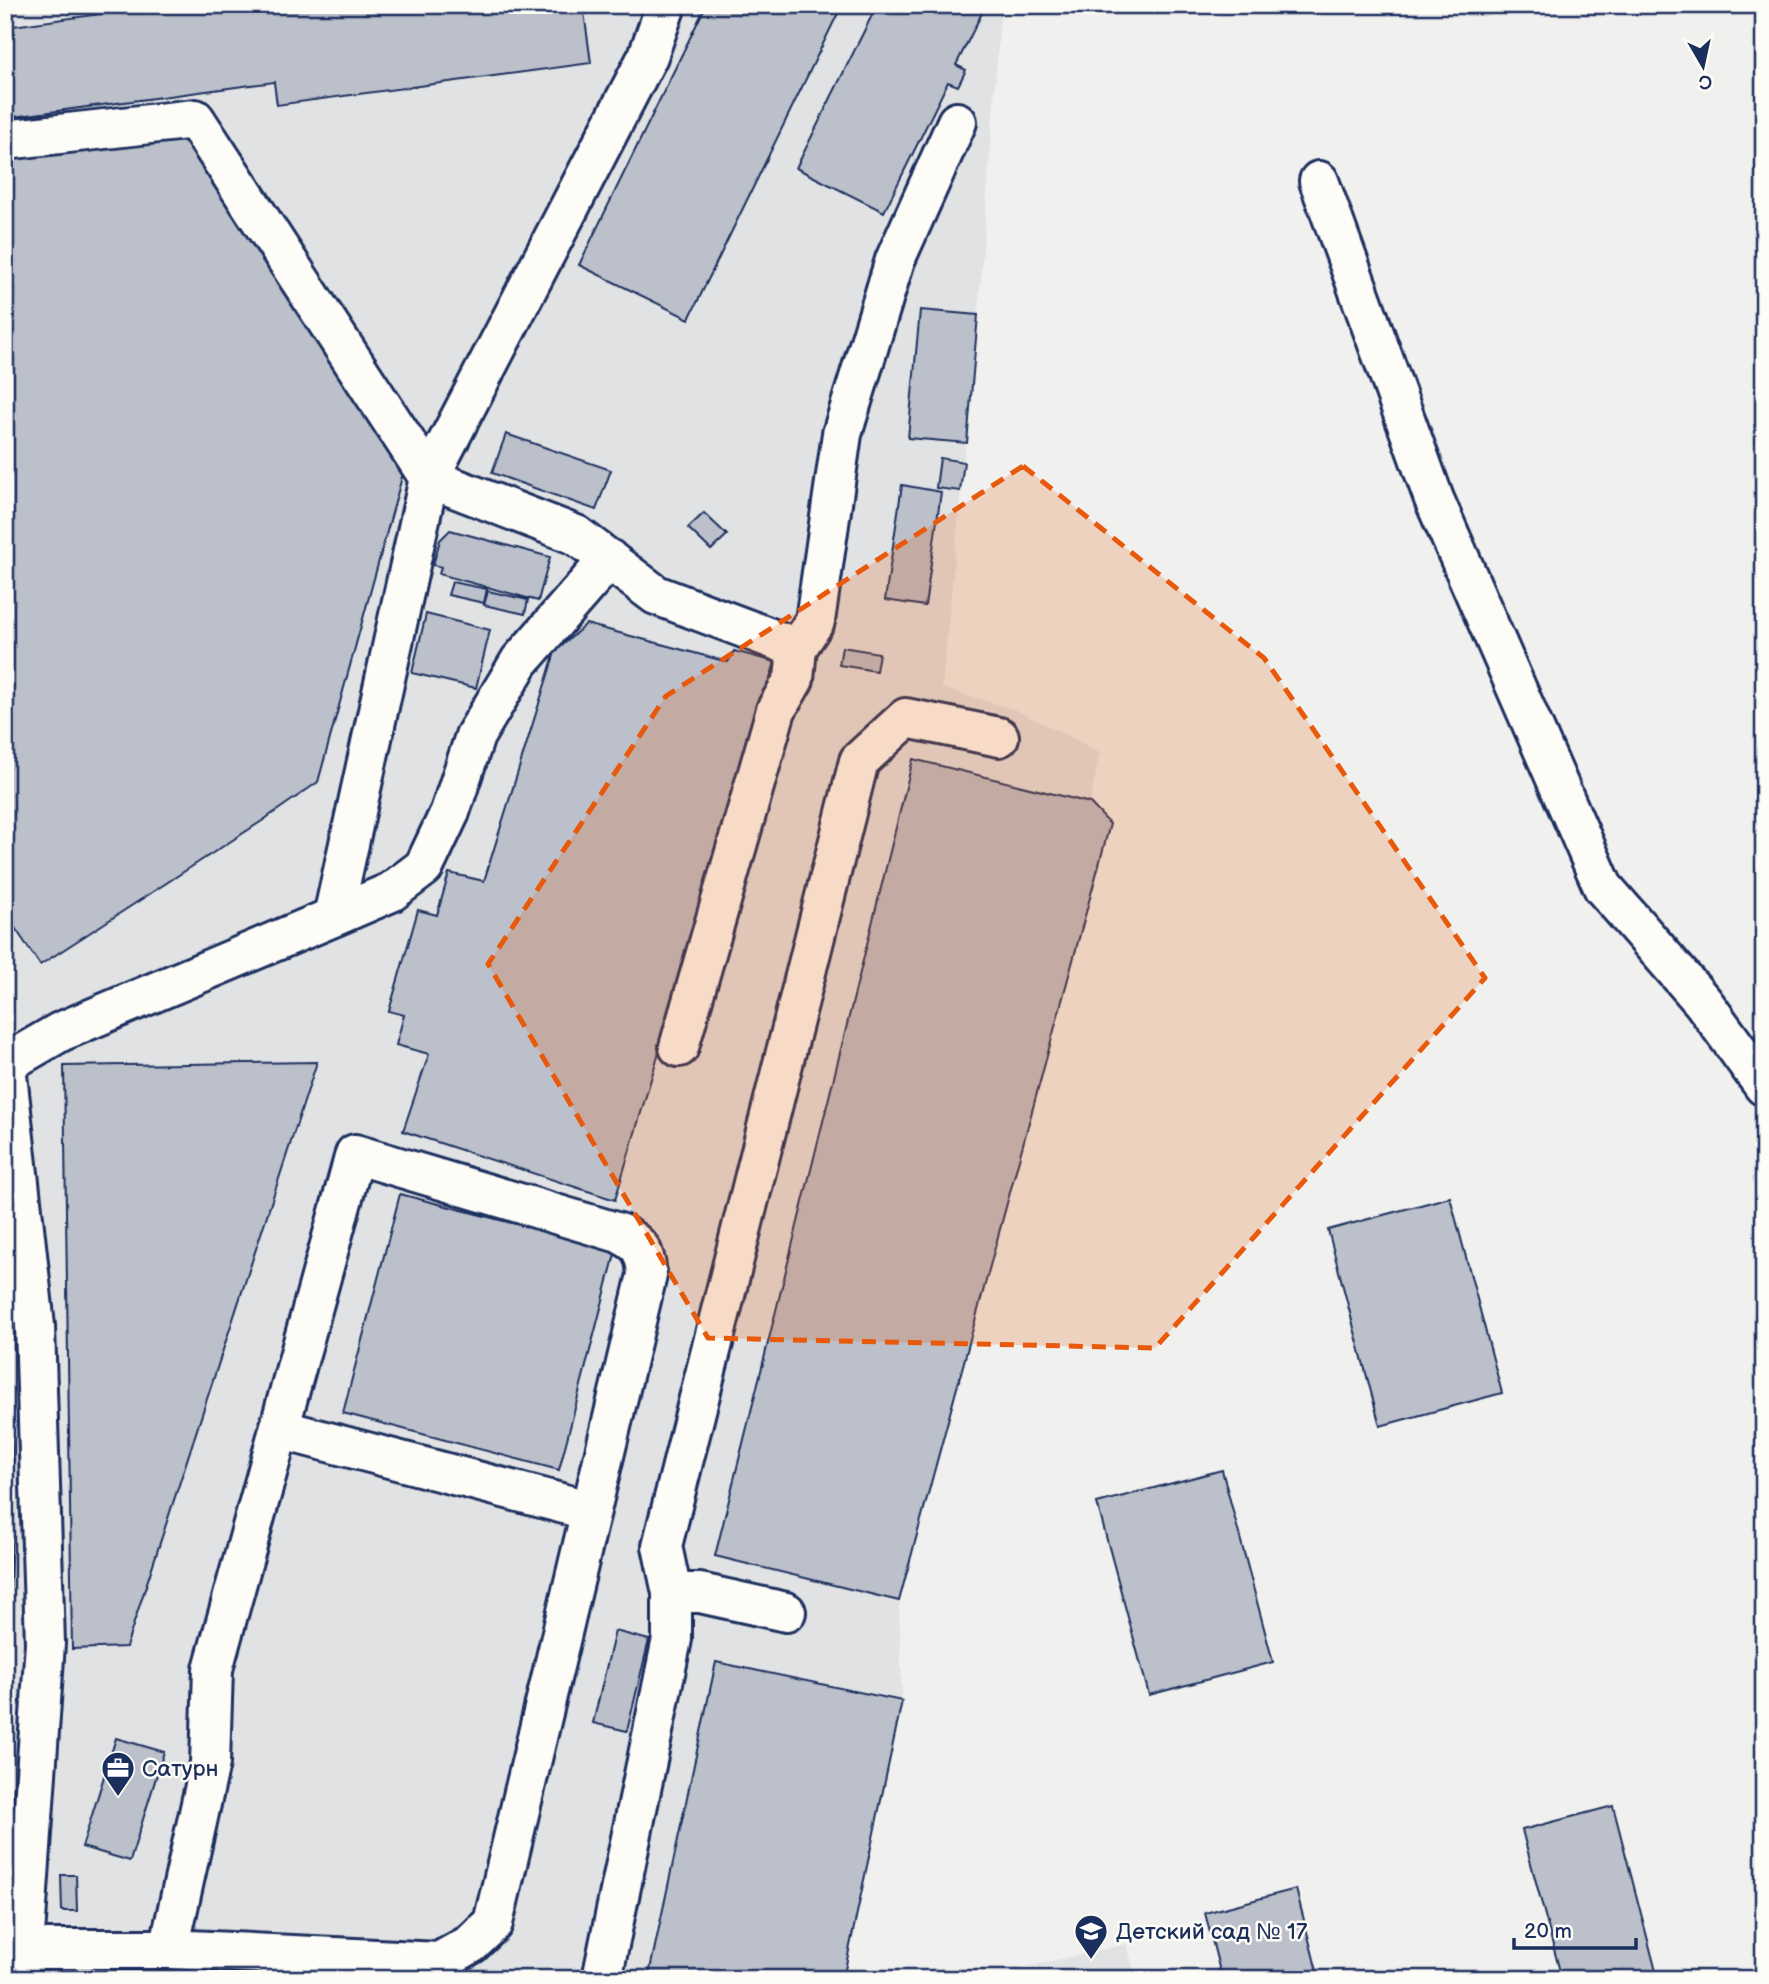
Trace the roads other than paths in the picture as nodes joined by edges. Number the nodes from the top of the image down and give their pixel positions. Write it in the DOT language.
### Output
graph roads {
  1 [pos="666,5"];
  2 [pos="957,122"];
  3 [pos="5,139"];
  4 [pos="1319,181"];
  5 [pos="429,478"];
  6 [pos="609,559"];
  7 [pos="797,648"];
  8 [pos="999,737"];
  9 [pos="333,917"];
  10 [pos="679,1048"];
  11 [pos="6,1061"];
  12 [pos="1764,1086"];
  13 [pos="279,1429"];
  14 [pos="591,1510"];
  15 [pos="673,1593"];
  16 [pos="786,1612"];
  17 [pos="169,1949"];
  18 [pos="23,1964"];
  19 [pos="602,1979"];
  1 -- 5 [label="lane"];
  2 -- 7 [label="lane"];
  3 -- 5 [label="lane"];
  4 -- 12 [label="lane"];
  5 -- 6 [label="lane"];
  5 -- 9 [label="lane"];
  6 -- 7 [label="lane"];
  6 -- 9 [label="lane"];
  7 -- 10 [label="lane"];
  8 -- 15 [label="lane"];
  9 -- 11 [label="lane"];
  11 -- 18 [label="lane"];
  13 -- 14 [label="lane"];
  13 -- 14 [label="lane"];
  13 -- 17 [label="lane"];
  14 -- 17 [label="lane"];
  15 -- 16 [label="lane"];
  15 -- 19 [label="lane"];
  17 -- 18 [label="lane"];
}
